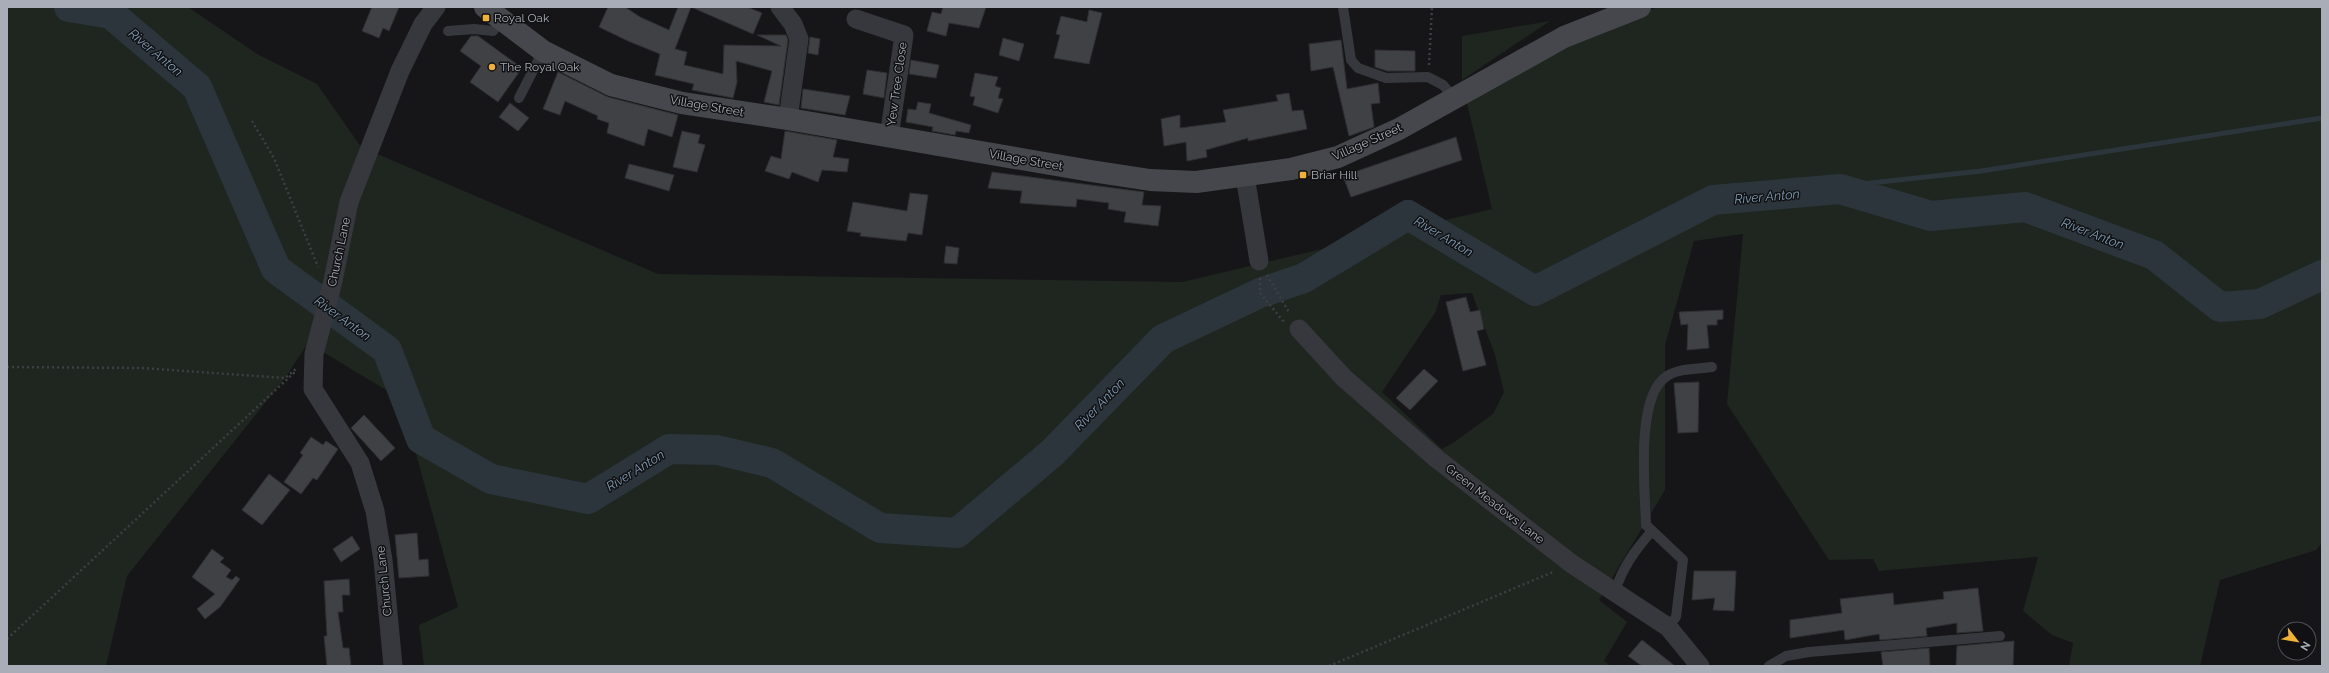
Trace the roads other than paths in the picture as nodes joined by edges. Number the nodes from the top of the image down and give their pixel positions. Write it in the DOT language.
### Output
graph roads {
  1 [pos="436,7"];
  2 [pos="780,7"];
  3 [pos="1343,7"];
  4 [pos="1640,7"];
  5 [pos="493,13"];
  6 [pos="856,19"];
  7 [pos="448,31"];
  8 [pos="543,52"];
  9 [pos="519,98"];
  10 [pos="1454,98"];
  11 [pos="788,119"];
  12 [pos="889,137"];
  13 [pos="1245,176"];
  14 [pos="1259,261"];
  15 [pos="1302,332"];
  16 [pos="1712,367"];
  17 [pos="1652,531"];
  18 [pos="1615,591"];
  19 [pos="1668,627"];
  20 [pos="2000,636"];
  21 [pos="392,666"];
  22 [pos="1700,666"];
  23 [pos="1769,666"];
  1 -- 21 [label="street, Church Lane"];
  2 -- 11 [label="street"];
  3 -- 10 [label="lane"];
  4 -- 10 [label="street, Village Street"];
  5 -- 7 [label="lane"];
  5 -- 8 [label="street, Village Street"];
  6 -- 12 [label="street, Yew Tree Close"];
  8 -- 9 [label="lane"];
  8 -- 11 [label="street, Village Street"];
  10 -- 13 [label="street, Village Street"];
  11 -- 12 [label="street, Village Street"];
  12 -- 13 [label="street, Village Street"];
  13 -- 14 [label="street"];
  15 -- 18 [label="street, Green Meadows Lane"];
  16 -- 17 [label="lane"];
  17 -- 18 [label="lane"];
  17 -- 19 [label="lane"];
  18 -- 19 [label="street, Green Meadows Lane"];
  19 -- 22 [label="street, Green Meadows Lane"];
  20 -- 23 [label="lane"];
}
